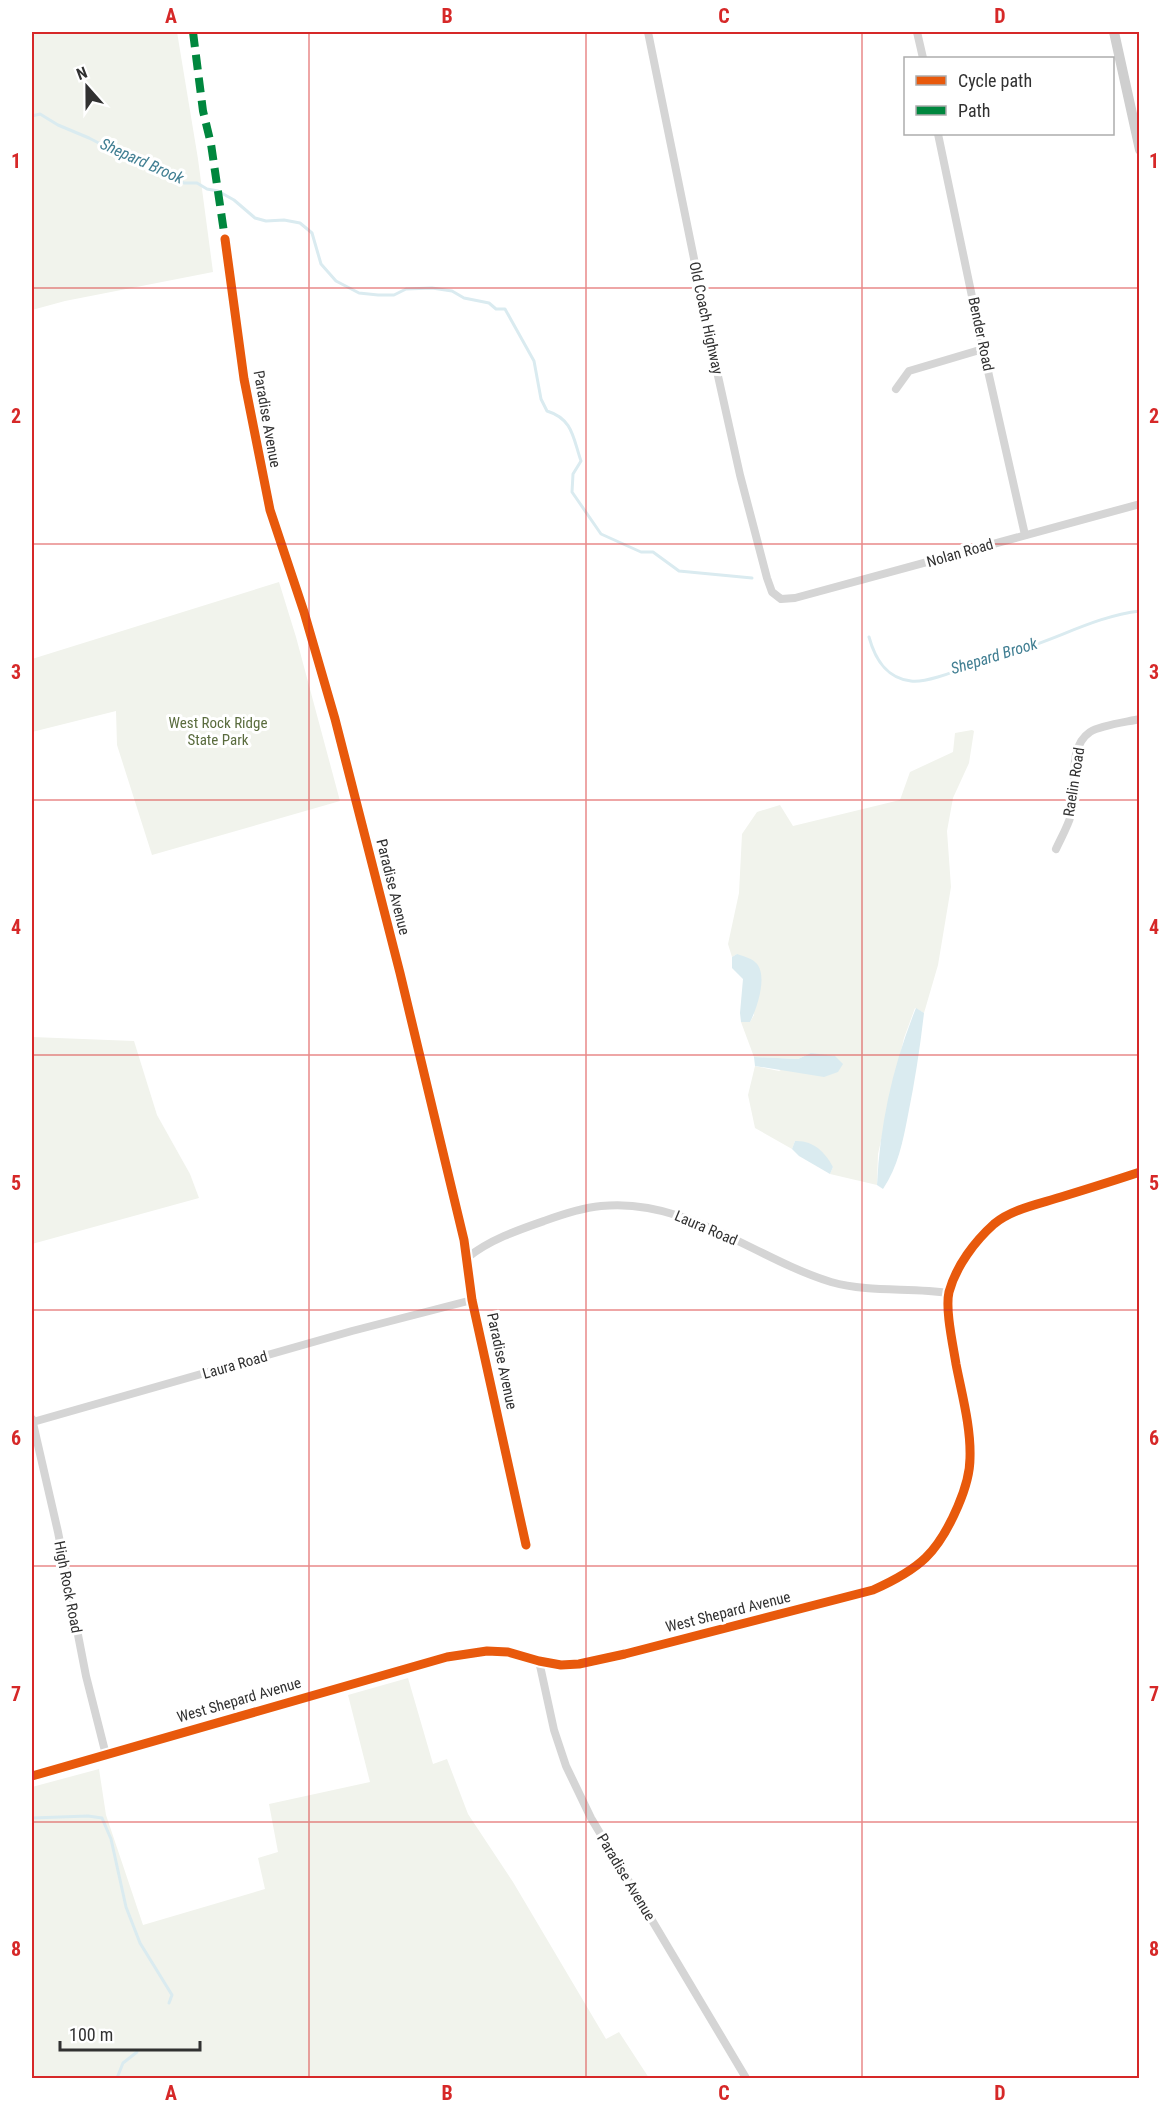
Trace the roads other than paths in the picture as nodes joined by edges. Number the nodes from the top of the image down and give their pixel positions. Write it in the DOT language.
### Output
graph roads {
  1 [pos="648,32"];
  2 [pos="917,32"];
  3 [pos="1114,32"];
  4 [pos="923,57"];
  5 [pos="938,135"];
  6 [pos="1140,150"];
  7 [pos="225,239"];
  8 [pos="983,349"];
  9 [pos="896,389"];
  10 [pos="1140,504"];
  11 [pos="1026,535"];
  12 [pos="781,598"];
  13 [pos="1140,719"];
  14 [pos="1056,849"];
  15 [pos="1140,1172"];
  16 [pos="467,1258"];
  17 [pos="949,1293"];
  18 [pos="472,1299"];
  19 [pos="32,1420"];
  20 [pos="526,1545"];
  21 [pos="539,1661"];
  22 [pos="105,1755"];
  23 [pos="32,1776"];
  24 [pos="746,2079"];
  1 -- 12 [label="street, Old Coach Highway"];
  2 -- 4 [label="street"];
  3 -- 6 [label="main road"];
  5 -- 8 [label="street, Bender Road"];
  7 -- 16 [label="street, Paradise Avenue"];
  8 -- 9 [label="street"];
  8 -- 11 [label="street, Bender Road"];
  10 -- 11 [label="street, Nolan Road"];
  11 -- 12 [label="street, Nolan Road"];
  13 -- 14 [label="street, Raelin Road"];
  15 -- 17 [label="street, West Shepard Avenue"];
  16 -- 17 [label="street, Laura Road"];
  16 -- 18 [label="street, Paradise Avenue"];
  17 -- 21 [label="street, West Shepard Avenue"];
  18 -- 19 [label="street, Laura Road"];
  18 -- 20 [label="street, Paradise Avenue"];
  19 -- 22 [label="street, High Rock Road"];
  21 -- 22 [label="street, West Shepard Avenue"];
  21 -- 24 [label="street, Paradise Avenue"];
  22 -- 23 [label="street, West Shepard Avenue"];
}
